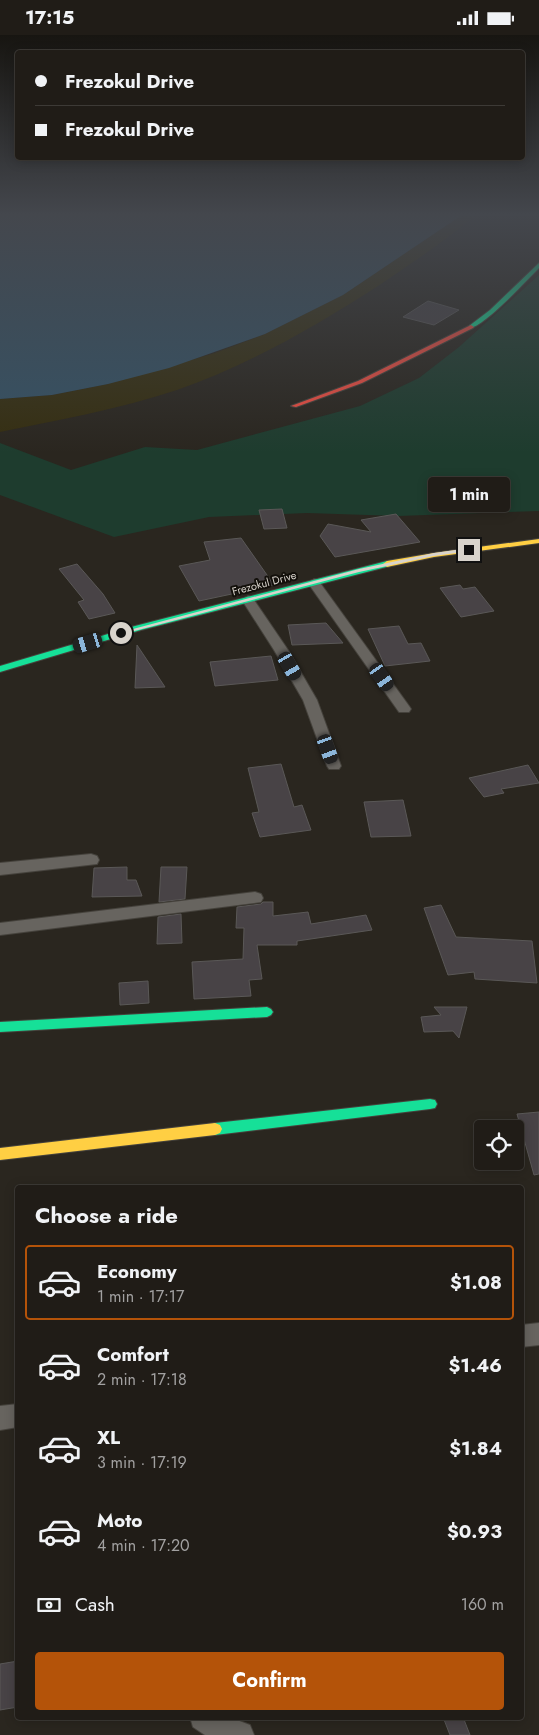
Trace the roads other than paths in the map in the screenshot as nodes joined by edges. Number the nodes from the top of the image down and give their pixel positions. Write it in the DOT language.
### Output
graph roads {
  1 [pos="508,294"];
  2 [pos="294,406"];
  3 [pos="539,541"];
  4 [pos="314,583"];
  5 [pos="248,600"];
  6 [pos="0,669"];
  7 [pos="404,709"];
  8 [pos="334,766"];
  9 [pos="91,860"];
  10 [pos="0,869"];
  11 [pos="255,898"];
  12 [pos="0,929"];
  13 [pos="267,1012"];
  14 [pos="0,1027"];
  15 [pos="430,1104"];
  16 [pos="0,1154"];
  17 [pos="539,1334"];
  18 [pos="524,1336"];
  19 [pos="15,1416"];
  20 [pos="0,1418"];
  21 [pos="207,1720"];
  22 [pos="240,1735"];
  1 -- 2 [label="street"];
  3 -- 4 [label="street, Frezokul Drive"];
  4 -- 5 [label="street, Frezokul Drive"];
  4 -- 7 [label="street"];
  5 -- 6 [label="street, Frezokul Drive"];
  5 -- 8 [label="street"];
  9 -- 10 [label="street"];
  11 -- 12 [label="street"];
  13 -- 14 [label="street"];
  15 -- 16 [label="street"];
  17 -- 18 [label="street"];
  19 -- 20 [label="street"];
  21 -- 22 [label="street"];
}
